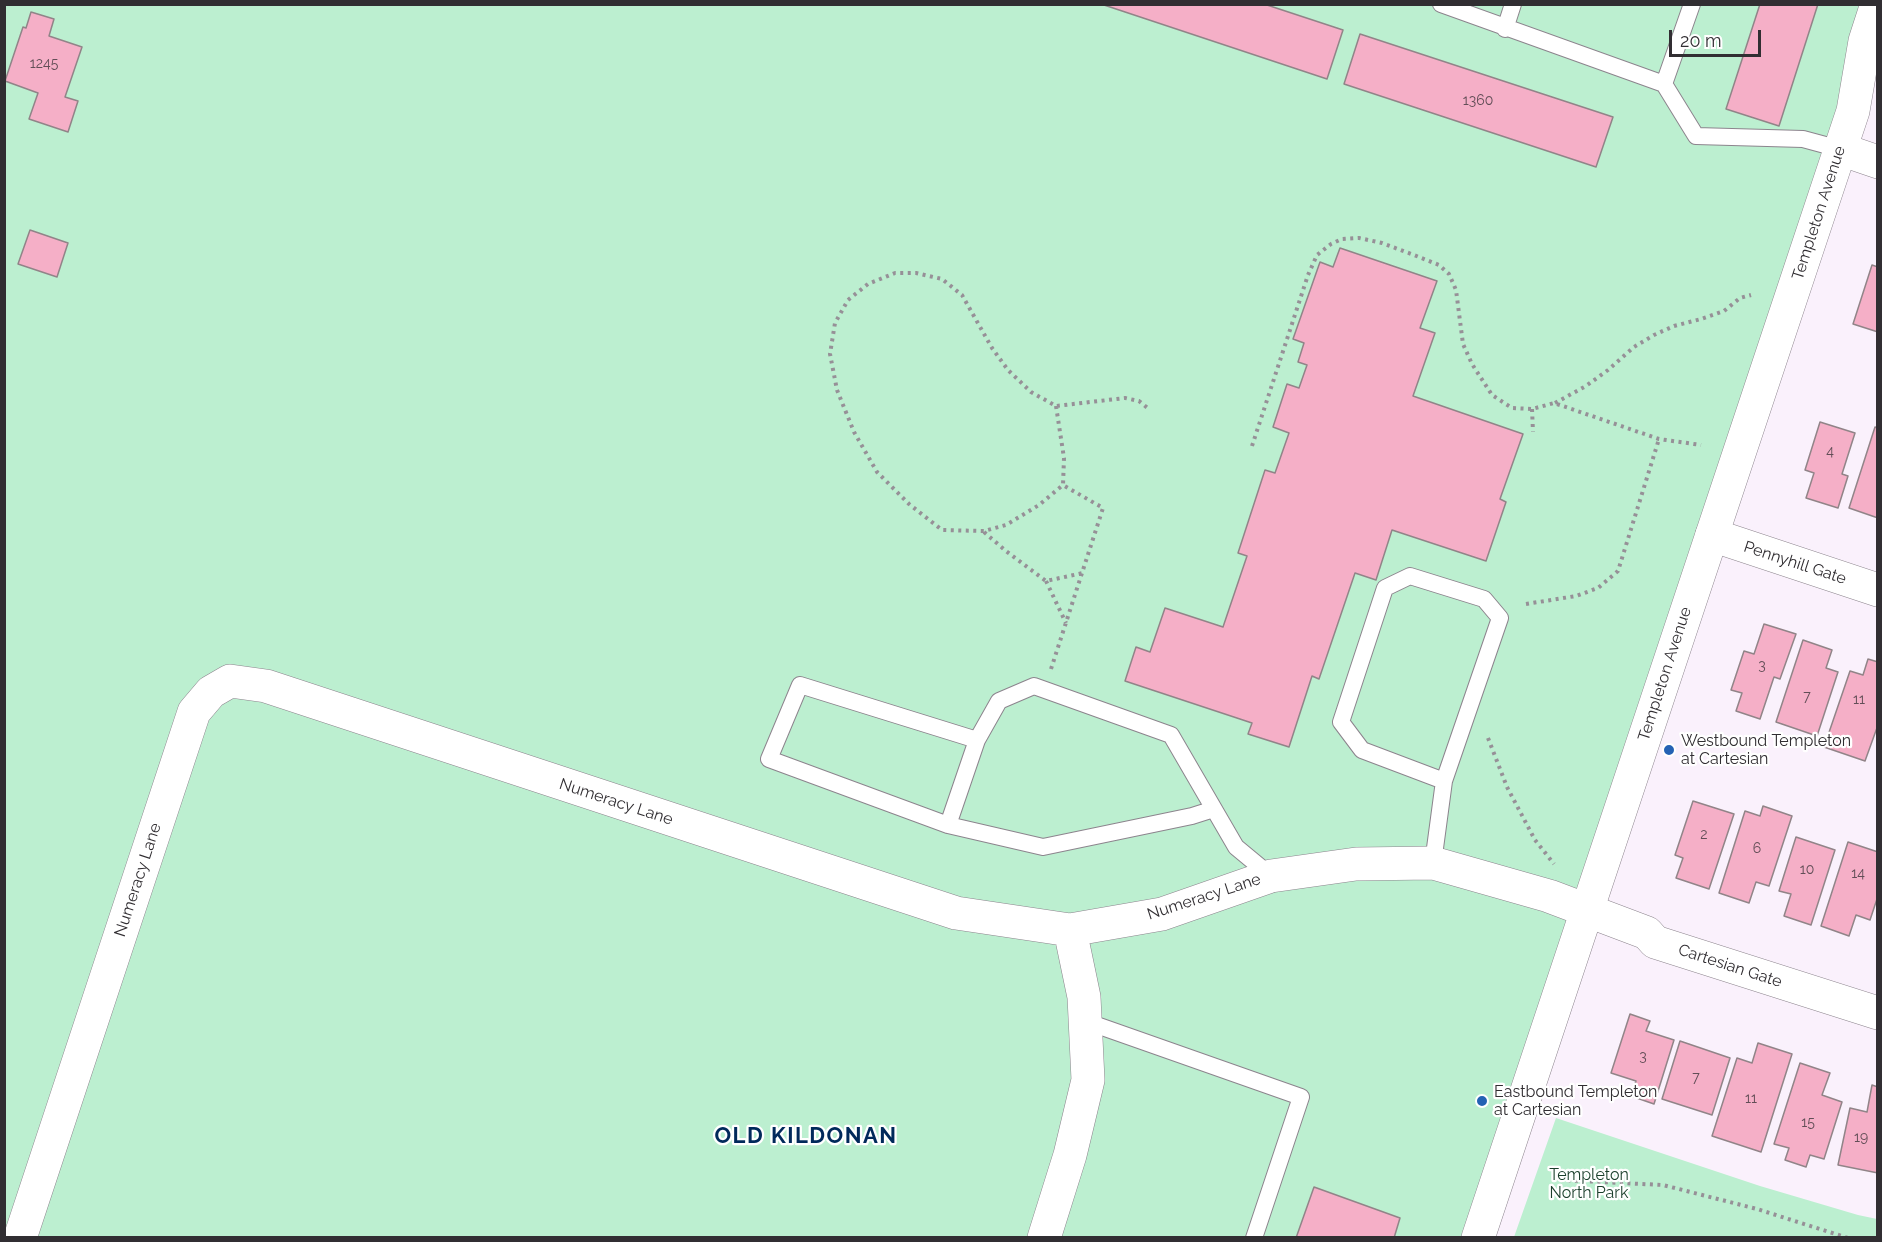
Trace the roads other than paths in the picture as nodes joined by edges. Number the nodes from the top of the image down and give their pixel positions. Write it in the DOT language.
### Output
graph roads {
  1 [pos="1441,4"];
  2 [pos="1513,4"];
  3 [pos="1692,4"];
  4 [pos="1877,4"];
  5 [pos="1505,29"];
  6 [pos="1878,77"];
  7 [pos="1664,84"];
  8 [pos="1853,111"];
  9 [pos="1840,149"];
  10 [pos="1878,162"];
  11 [pos="1712,535"];
  12 [pos="1878,590"];
  13 [pos="976,741"];
  14 [pos="1444,781"];
  15 [pos="1214,809"];
  16 [pos="948,825"];
  17 [pos="1432,863"];
  18 [pos="1270,876"];
  19 [pos="1588,910"];
  20 [pos="1070,930"];
  21 [pos="1878,1013"];
  22 [pos="1085,1021"];
  23 [pos="20,1238"];
  24 [pos="1044,1238"];
  25 [pos="1254,1238"];
  26 [pos="1478,1238"];
  1 -- 5 [label="lane"];
  2 -- 5 [label="lane"];
  3 -- 7 [label="lane"];
  4 -- 8 [label="street, Templeton Avenue"];
  5 -- 7 [label="lane"];
  6 -- 8 [label="street, Templeton Avenue"];
  7 -- 9 [label="lane"];
  8 -- 9 [label="street, Templeton Avenue"];
  9 -- 10 [label="street"];
  9 -- 11 [label="street, Templeton Avenue"];
  11 -- 12 [label="street, Pennyhill Gate"];
  11 -- 19 [label="street, Templeton Avenue"];
  13 -- 15 [label="lane"];
  13 -- 16 [label="lane"];
  13 -- 16 [label="lane"];
  14 -- 14 [label="lane"];
  14 -- 17 [label="lane"];
  15 -- 16 [label="lane"];
  15 -- 18 [label="lane"];
  17 -- 18 [label="street, Numeracy Lane"];
  17 -- 19 [label="street, Numeracy Lane"];
  18 -- 20 [label="street, Numeracy Lane"];
  19 -- 21 [label="street, Cartesian Gate"];
  19 -- 26 [label="street, Templeton Avenue"];
  20 -- 22 [label="street"];
  20 -- 23 [label="street, Numeracy Lane"];
  22 -- 24 [label="street"];
  22 -- 25 [label="lane"];
}
